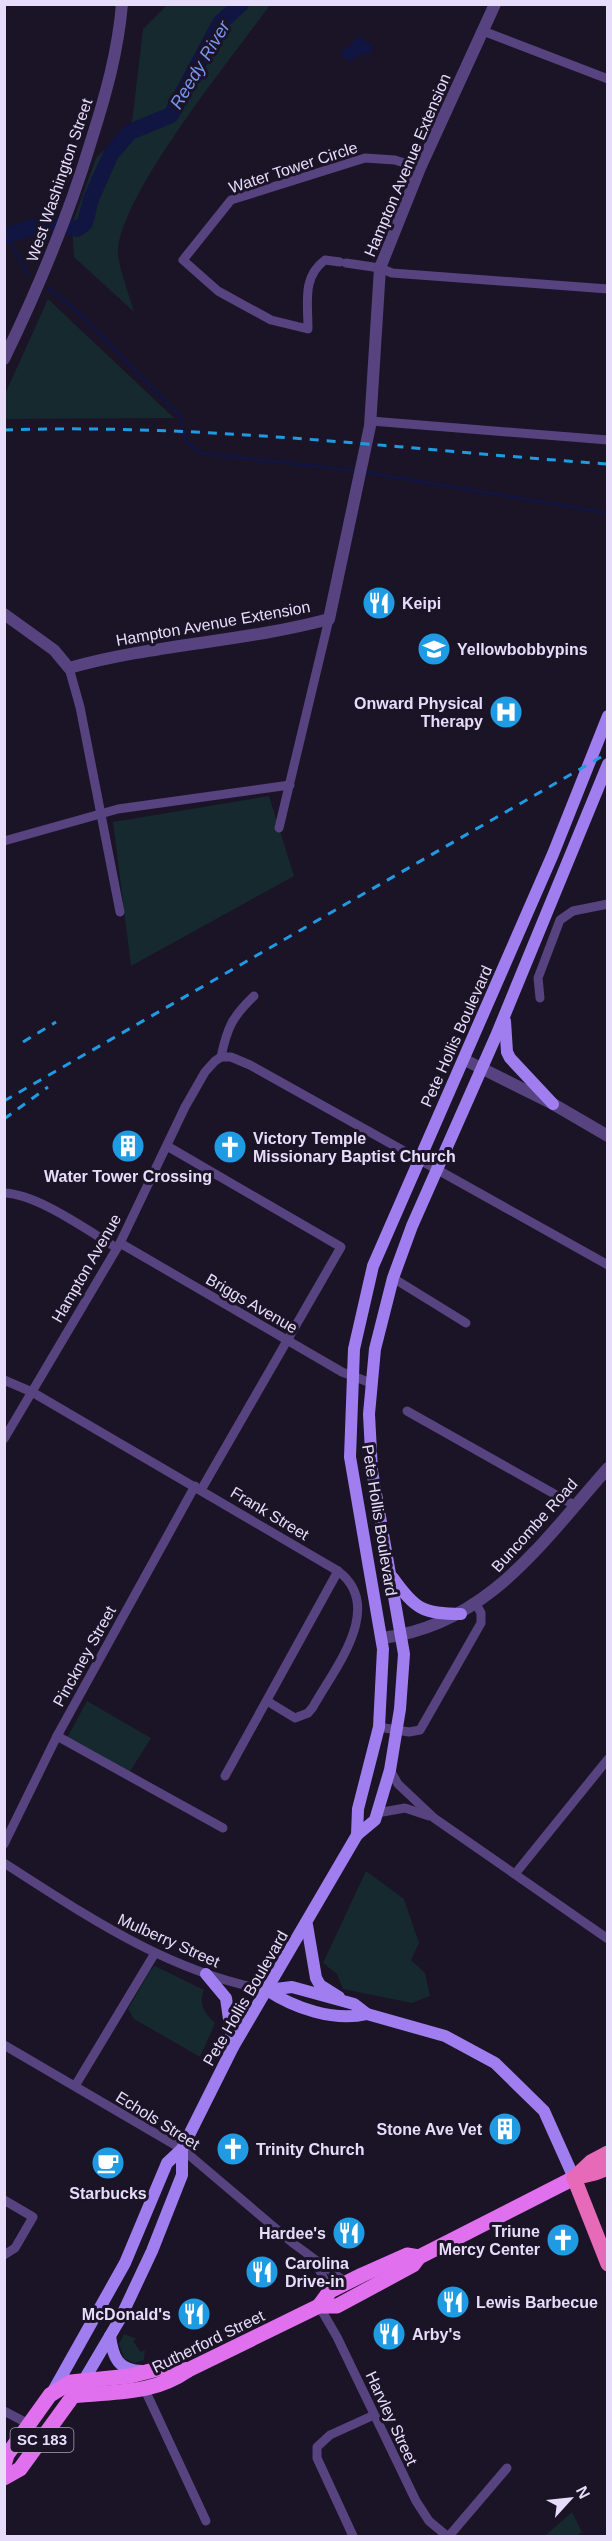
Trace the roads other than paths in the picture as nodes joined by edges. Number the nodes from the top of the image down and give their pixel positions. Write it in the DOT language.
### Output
graph roads {
  1 [pos="122,4"];
  2 [pos="495,4"];
  3 [pos="483,30"];
  4 [pos="608,79"];
  5 [pos="420,168"];
  6 [pos="380,268"];
  7 [pos="608,290"];
  8 [pos="4,359"];
  9 [pos="371,422"];
  10 [pos="608,440"];
  11 [pos="4,614"];
  12 [pos="329,619"];
  13 [pos="69,668"];
  14 [pos="608,716"];
  15 [pos="608,764"];
  16 [pos="290,785"];
  17 [pos="102,814"];
  18 [pos="279,828"];
  19 [pos="4,841"];
  20 [pos="608,904"];
  21 [pos="120,912"];
  22 [pos="254,996"];
  23 [pos="540,998"];
  24 [pos="505,1013"];
  25 [pos="221,1057"];
  26 [pos="465,1060"];
  27 [pos="481,1068"];
  28 [pos="553,1104"];
  29 [pos="608,1136"];
  30 [pos="167,1146"];
  31 [pos="420,1159"];
  32 [pos="436,1168"];
  33 [pos="4,1193"];
  34 [pos="119,1246"];
  35 [pos="608,1265"];
  36 [pos="393,1278"];
  37 [pos="466,1323"];
  38 [pos="286,1340"];
  39 [pos="352,1377"];
  40 [pos="4,1380"];
  41 [pos="371,1383"];
  42 [pos="32,1392"];
  43 [pos="407,1411"];
  44 [pos="4,1438"];
  45 [pos="608,1468"];
  46 [pos="198,1488"];
  47 [pos="574,1505"];
  48 [pos="338,1571"];
  49 [pos="392,1577"];
  50 [pos="476,1604"];
  51 [pos="461,1614"];
  52 [pos="402,1635"];
  53 [pos="382,1638"];
  54 [pos="267,1701"];
  55 [pos="379,1727"];
  56 [pos="398,1730"];
  57 [pos="57,1736"];
  58 [pos="608,1759"];
  59 [pos="390,1770"];
  60 [pos="225,1776"];
  61 [pos="377,1813"];
  62 [pos="434,1818"];
  63 [pos="223,1828"];
  64 [pos="357,1835"];
  65 [pos="4,1844"];
  66 [pos="4,1863"];
  67 [pos="515,1874"];
  68 [pos="307,1925"];
  69 [pos="608,1939"];
  70 [pos="155,1953"];
  71 [pos="206,1974"];
  72 [pos="267,1990"];
  73 [pos="354,2004"];
  74 [pos="367,2014"];
  75 [pos="4,2045"];
  76 [pos="233,2047"];
  77 [pos="75,2086"];
  78 [pos="182,2149"];
  79 [pos="608,2153"];
  80 [pos="608,2168"];
  81 [pos="574,2178"];
  82 [pos="4,2200"];
  83 [pos="4,2255"];
  84 [pos="419,2257"];
  85 [pos="313,2259"];
  86 [pos="608,2264"];
  87 [pos="347,2283"];
  88 [pos="330,2291"];
  89 [pos="319,2306"];
  90 [pos="110,2336"];
  91 [pos="188,2370"];
  92 [pos="146,2372"];
  93 [pos="86,2379"];
  94 [pos="145,2390"];
  95 [pos="50,2395"];
  96 [pos="73,2396"];
  97 [pos="4,2411"];
  98 [pos="374,2415"];
  99 [pos="29,2424"];
  100 [pos="4,2465"];
  101 [pos="507,2468"];
  102 [pos="4,2478"];
  103 [pos="206,2521"];
  104 [pos="353,2536"];
  105 [pos="448,2536"];
  1 -- 8 [label="street, West Washington Street"];
  2 -- 3 [label="street, Hampton Avenue Extension"];
  3 -- 4 [label="street"];
  3 -- 5 [label="street, Hampton Avenue Extension"];
  5 -- 6 [label="street, Hampton Avenue Extension"];
  5 -- 6 [label="street, Water Tower Circle"];
  6 -- 7 [label="street, Water Tower Circle"];
  6 -- 9 [label="street, Hampton Avenue Extension"];
  9 -- 10 [label="street"];
  9 -- 12 [label="street, Hampton Avenue Extension"];
  11 -- 13 [label="street"];
  12 -- 13 [label="street, Hampton Avenue Extension"];
  12 -- 16 [label="street"];
  13 -- 17 [label="street"];
  14 -- 26 [label="main road, Pete Hollis Boulevard / SC 183"];
  15 -- 24 [label="main road, Pete Hollis Boulevard / SC 183"];
  16 -- 17 [label="street"];
  16 -- 18 [label="street"];
  17 -- 19 [label="street"];
  17 -- 21 [label="street"];
  20 -- 23 [label="street"];
  22 -- 25 [label="street"];
  24 -- 27 [label="main road, Pete Hollis Boulevard / SC 183"];
  24 -- 28 [label="main road"];
  25 -- 30 [label="street, Hampton Avenue"];
  25 -- 31 [label="street"];
  26 -- 27 [label="street"];
  26 -- 31 [label="main road, Pete Hollis Boulevard / SC 183"];
  27 -- 28 [label="street"];
  27 -- 32 [label="main road, Pete Hollis Boulevard / SC 183"];
  28 -- 29 [label="street"];
  30 -- 34 [label="street, Hampton Avenue"];
  30 -- 38 [label="street, Pinckney Street"];
  31 -- 32 [label="street"];
  31 -- 39 [label="main road, Pete Hollis Boulevard / SC 183"];
  32 -- 35 [label="street"];
  32 -- 36 [label="main road, Pete Hollis Boulevard / SC 183"];
  33 -- 34 [label="street, Briggs Avenue"];
  34 -- 38 [label="street, Briggs Avenue"];
  34 -- 42 [label="street, Hampton Avenue"];
  36 -- 37 [label="street"];
  36 -- 41 [label="main road, Pete Hollis Boulevard / SC 183"];
  38 -- 39 [label="street, Briggs Avenue"];
  38 -- 46 [label="street, Pinckney Street"];
  39 -- 41 [label="street, Briggs Avenue"];
  39 -- 53 [label="main road, Pete Hollis Boulevard / SC 183"];
  40 -- 42 [label="street, Frank Street"];
  41 -- 49 [label="main road, Pete Hollis Boulevard / SC 183"];
  42 -- 44 [label="street, Hampton Avenue"];
  42 -- 46 [label="street, Frank Street"];
  43 -- 47 [label="street"];
  45 -- 47 [label="street, Buncombe Road"];
  46 -- 48 [label="street, Frank Street"];
  46 -- 57 [label="street, Pinckney Street"];
  47 -- 50 [label="street, Buncombe Road"];
  48 -- 54 [label="street"];
  48 -- 54 [label="street, Frank Street"];
  49 -- 51 [label="main road"];
  49 -- 52 [label="main road, Pete Hollis Boulevard / SC 183"];
  50 -- 51 [label="street, Buncombe Road"];
  50 -- 56 [label="street"];
  51 -- 52 [label="street, Buncombe Road"];
  52 -- 53 [label="street, Buncombe Road"];
  52 -- 56 [label="main road, Pete Hollis Boulevard / SC 183"];
  53 -- 55 [label="main road, Pete Hollis Boulevard / SC 183"];
  54 -- 60 [label="street"];
  55 -- 56 [label="street"];
  55 -- 64 [label="main road, Pete Hollis Boulevard / SC 183"];
  56 -- 59 [label="main road, Pete Hollis Boulevard / SC 183"];
  57 -- 63 [label="street"];
  57 -- 65 [label="street, Pinckney Street"];
  58 -- 67 [label="street"];
  59 -- 61 [label="main road, Pete Hollis Boulevard / SC 183"];
  59 -- 62 [label="street"];
  61 -- 62 [label="street"];
  61 -- 64 [label="main road, Pete Hollis Boulevard / SC 183"];
  62 -- 67 [label="street"];
  64 -- 68 [label="main road, Pete Hollis Boulevard / SC 183"];
  66 -- 70 [label="street, Mulberry Street"];
  67 -- 69 [label="street"];
  68 -- 72 [label="main road, Pete Hollis Boulevard / SC 183"];
  68 -- 73 [label="main road"];
  70 -- 71 [label="street, Mulberry Street"];
  70 -- 77 [label="street"];
  71 -- 72 [label="street, Mulberry Street"];
  71 -- 76 [label="main road"];
  72 -- 73 [label="main road"];
  72 -- 74 [label="main road"];
  72 -- 76 [label="main road, Pete Hollis Boulevard / SC 183"];
  73 -- 74 [label="main road"];
  74 -- 81 [label="main road"];
  75 -- 77 [label="street, Echols Street"];
  76 -- 78 [label="main road, Pete Hollis Boulevard / SC 183"];
  77 -- 78 [label="street, Echols Street"];
  78 -- 85 [label="street, Echols Street"];
  78 -- 90 [label="main road, Pete Hollis Boulevard / SC 183"];
  78 -- 95 [label="main road, Pete Hollis Boulevard / SC 183"];
  79 -- 81 [label="highway, Rutherford Street"];
  80 -- 81 [label="highway, Rutherford Street"];
  81 -- 84 [label="main road, Rutherford Street"];
  81 -- 86 [label="highway"];
  82 -- 83 [label="street"];
  84 -- 87 [label="main road, Rutherford Street"];
  84 -- 89 [label="main road, Rutherford Street"];
  85 -- 87 [label="street, Echols Street"];
  85 -- 88 [label="street, Echols Street"];
  87 -- 88 [label="main road, Rutherford Street"];
  88 -- 89 [label="main road, Rutherford Street"];
  89 -- 91 [label="main road, Rutherford Street"];
  89 -- 98 [label="street, Harvley Street"];
  90 -- 92 [label="main road"];
  90 -- 93 [label="main road, Pete Hollis Boulevard / SC 183"];
  91 -- 92 [label="main road, Rutherford Street"];
  91 -- 94 [label="main road, Rutherford Street"];
  92 -- 93 [label="main road, Rutherford Street"];
  93 -- 95 [label="main road, Rutherford Street"];
  93 -- 96 [label="main road, SC 183"];
  94 -- 96 [label="main road, Rutherford Street"];
  94 -- 103 [label="street"];
  95 -- 99 [label="main road, SC 183"];
  96 -- 102 [label="main road, SC 183"];
  97 -- 99 [label="street"];
  98 -- 104 [label="street"];
  98 -- 105 [label="street, Harvley Street"];
  99 -- 100 [label="main road, SC 183"];
  101 -- 105 [label="street"];
}
